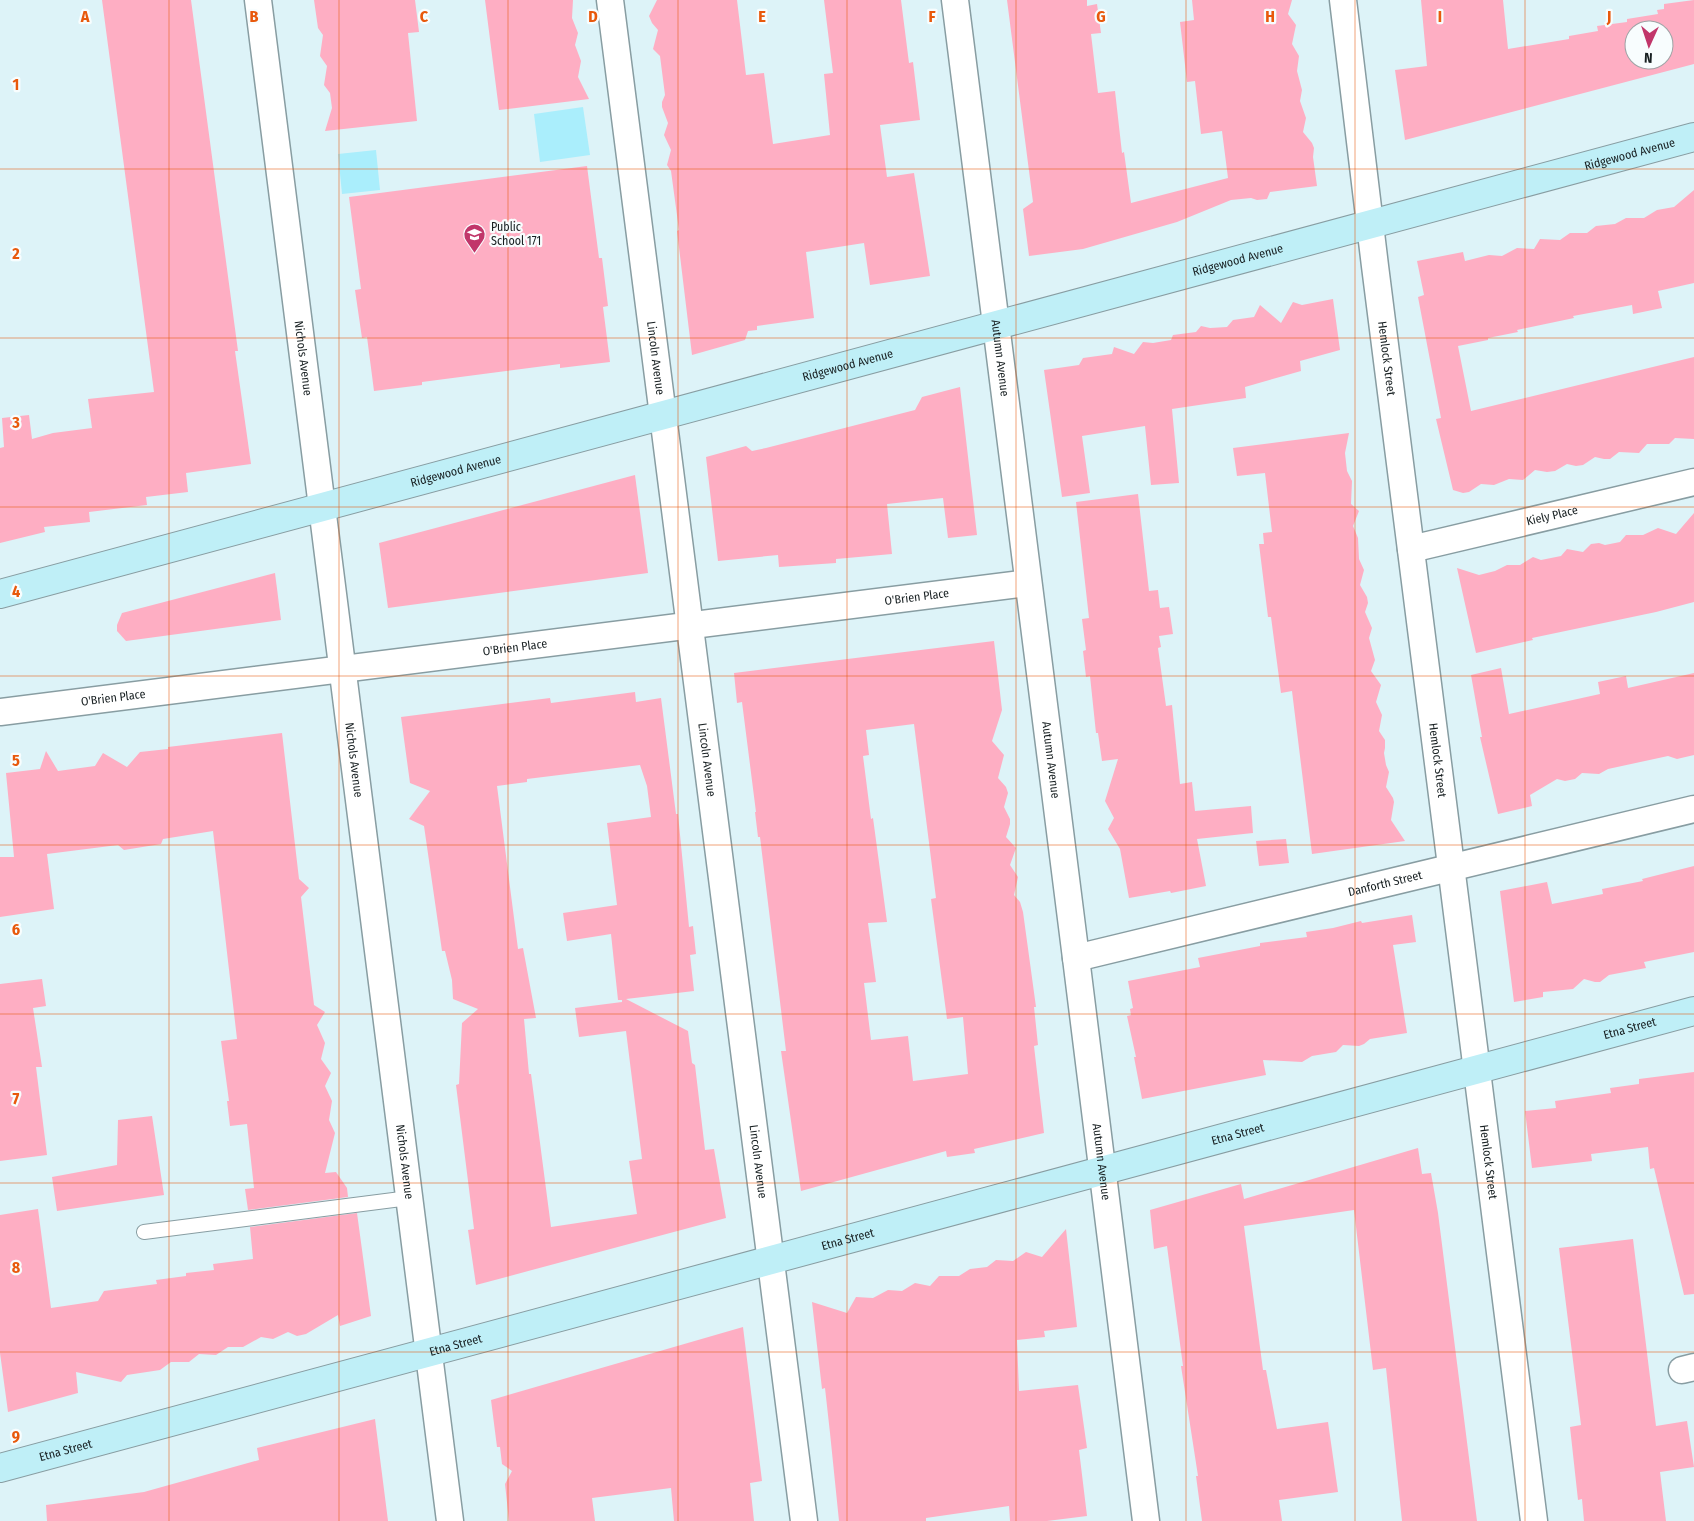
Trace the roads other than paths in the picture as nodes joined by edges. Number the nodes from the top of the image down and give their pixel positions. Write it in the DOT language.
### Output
graph roads {
  1 [pos="258,0"];
  2 [pos="610,0"];
  3 [pos="955,0"];
  4 [pos="1343,0"];
  5 [pos="1694,137"];
  6 [pos="1370,226"];
  7 [pos="996,326"];
  8 [pos="663,416"];
  9 [pos="1694,482"];
  10 [pos="321,508"];
  11 [pos="1411,549"];
  12 [pos="1028,583"];
  13 [pos="0,594"];
  14 [pos="690,625"];
  15 [pos="342,670"];
  16 [pos="0,712"];
  17 [pos="1694,809"];
  18 [pos="1451,867"];
  19 [pos="1076,958"];
  20 [pos="1694,1011"];
  21 [pos="1477,1070"];
  22 [pos="1102,1171"];
  23 [pos="409,1198"];
  24 [pos="144,1232"];
  25 [pos="771,1261"];
  26 [pos="429,1353"];
  27 [pos="0,1468"];
  28 [pos="450,1521"];
  29 [pos="804,1521"];
  30 [pos="1146,1521"];
  31 [pos="1534,1521"];
  1 -- 10 [label="street, Nichols Avenue"];
  2 -- 8 [label="street, Lincoln Avenue"];
  3 -- 7 [label="street, Autumn Avenue"];
  4 -- 6 [label="street, Hemlock Street"];
  5 -- 6 [label="main road, Ridgewood Avenue"];
  6 -- 7 [label="main road, Ridgewood Avenue"];
  6 -- 11 [label="street, Hemlock Street"];
  7 -- 8 [label="main road, Ridgewood Avenue"];
  7 -- 12 [label="street, Autumn Avenue"];
  8 -- 10 [label="main road, Ridgewood Avenue"];
  8 -- 14 [label="street, Lincoln Avenue"];
  9 -- 11 [label="street, Kiely Place"];
  10 -- 13 [label="main road, Ridgewood Avenue"];
  10 -- 15 [label="street, Nichols Avenue"];
  11 -- 18 [label="street, Hemlock Street"];
  12 -- 14 [label="street, O'Brien Place"];
  12 -- 19 [label="street, Autumn Avenue"];
  14 -- 15 [label="street, O'Brien Place"];
  14 -- 25 [label="street, Lincoln Avenue"];
  15 -- 16 [label="street, O'Brien Place"];
  15 -- 23 [label="street, Nichols Avenue"];
  17 -- 18 [label="street, Danforth Street"];
  18 -- 19 [label="street, Danforth Street"];
  18 -- 21 [label="street, Hemlock Street"];
  19 -- 22 [label="street, Autumn Avenue"];
  20 -- 21 [label="main road, Etna Street"];
  21 -- 22 [label="main road, Etna Street"];
  21 -- 31 [label="street, Hemlock Street"];
  22 -- 25 [label="main road, Etna Street"];
  22 -- 30 [label="street, Autumn Avenue"];
  23 -- 24 [label="lane"];
  23 -- 26 [label="street, Nichols Avenue"];
  25 -- 26 [label="main road, Etna Street"];
  25 -- 29 [label="street, Lincoln Avenue"];
  26 -- 27 [label="main road, Etna Street"];
  26 -- 28 [label="street, Nichols Avenue"];
}
